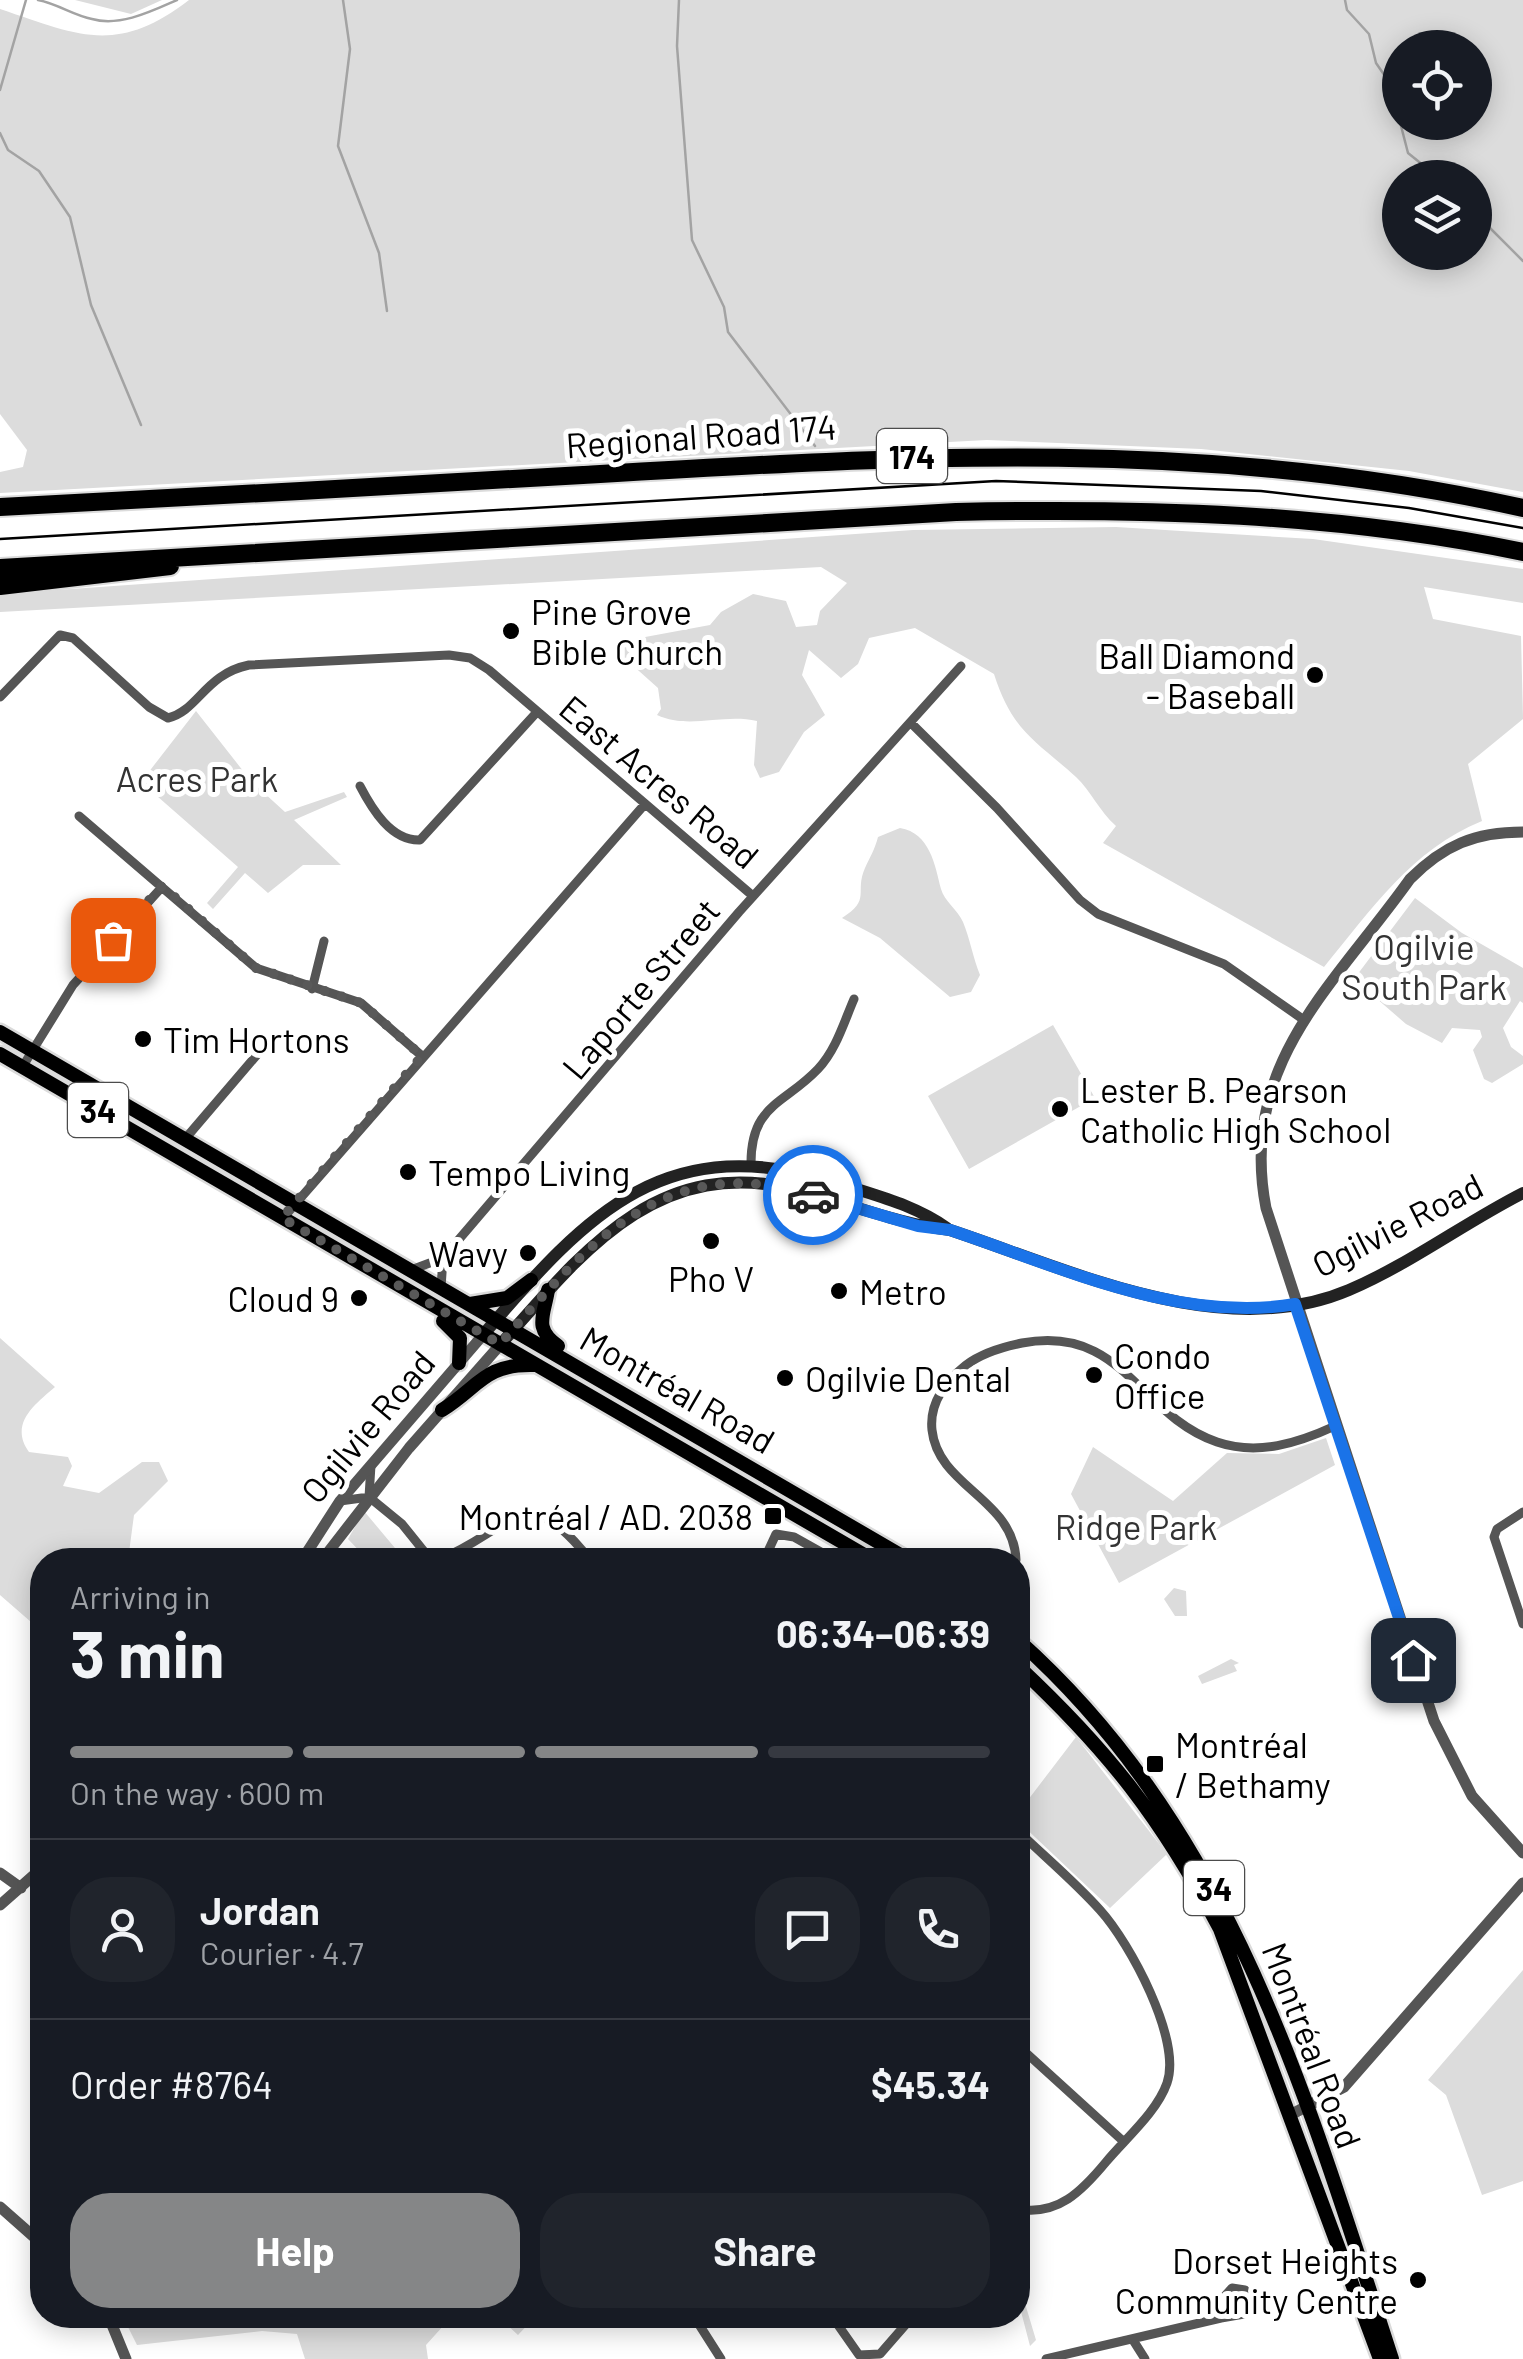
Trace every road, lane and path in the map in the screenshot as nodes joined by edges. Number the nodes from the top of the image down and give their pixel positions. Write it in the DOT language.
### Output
graph roads {
  1 [pos="0,508"];
  2 [pos="1523,508"];
  3 [pos="290,552"];
  4 [pos="1523,552"];
  5 [pos="0,568"];
  6 [pos="0,586"];
  7 [pos="961,666"];
  8 [pos="0,697"];
  9 [pos="537,712"];
  10 [pos="911,723"];
  11 [pos="360,786"];
  12 [pos="645,804"];
  13 [pos="79,816"];
  14 [pos="1523,832"];
  15 [pos="162,886"];
  16 [pos="753,896"];
  17 [pos="324,941"];
  18 [pos="312,988"];
  19 [pos="854,999"];
  20 [pos="1304,1020"];
  21 [pos="0,1032"];
  22 [pos="31,1050"];
  23 [pos="261,1050"];
  24 [pos="0,1054"];
  25 [pos="422,1056"];
  26 [pos="22,1066"];
  27 [pos="186,1139"];
  28 [pos="752,1166"];
  29 [pos="1523,1193"];
  30 [pos="294,1204"];
  31 [pos="282,1218"];
  32 [pos="950,1230"];
  33 [pos="444,1258"];
  34 [pos="411,1270"];
  35 [pos="531,1280"];
  36 [pos="400,1286"];
  37 [pos="441,1288"];
  38 [pos="548,1290"];
  39 [pos="469,1304"];
  40 [pos="1295,1304"];
  41 [pos="496,1320"];
  42 [pos="513,1329"];
  43 [pos="484,1334"];
  44 [pos="500,1344"];
  45 [pos="458,1363"];
  46 [pos="534,1364"];
  47 [pos="610,1386"];
  48 [pos="442,1410"];
  49 [pos="1335,1426"];
  50 [pos="706,1438"];
  51 [pos="694,1454"];
  52 [pos="371,1465"];
  53 [pos="369,1497"];
  54 [pos="340,1501"];
  55 [pos="1523,1512"];
  56 [pos="310,1548"];
  57 [pos="331,1548"];
  58 [pos="424,1548"];
  59 [pos="467,1548"];
  60 [pos="580,1548"];
  61 [pos="770,1548"];
  62 [pos="814,1548"];
  63 [pos="853,1548"];
  64 [pos="889,1548"];
  65 [pos="1012,1548"];
  66 [pos="1523,1624"];
  67 [pos="1030,1652"];
  68 [pos="1030,1678"];
  69 [pos="1030,1843"];
  70 [pos="1523,1853"];
  71 [pos="0,1873"];
  72 [pos="30,1879"];
  73 [pos="1523,1883"];
  74 [pos="21,1888"];
  75 [pos="0,1905"];
  76 [pos="1030,2057"];
  77 [pos="1308,2107"];
  78 [pos="1292,2114"];
  79 [pos="1123,2141"];
  80 [pos="0,2207"];
  81 [pos="1030,2209"];
  82 [pos="30,2233"];
  83 [pos="1221,2318"];
  84 [pos="113,2328"];
  85 [pos="701,2328"];
  86 [pos="840,2328"];
  87 [pos="903,2328"];
  88 [pos="1133,2340"];
  89 [pos="126,2359"];
  90 [pos="721,2359"];
  91 [pos="1046,2359"];
  92 [pos="1145,2359"];
  93 [pos="1380,2359"];
  94 [pos="1392,2359"];
  1 -- 2 [label="highway, Regional Road 174 / 174"];
  3 -- 4 [label="highway, 174"];
  3 -- 5 [label="highway, 174"];
  3 -- 6 [label="highway"];
  7 -- 10 [label="street, Laporte Street"];
  8 -- 9 [label="street, East Acres Road"];
  9 -- 11 [label="street"];
  9 -- 12 [label="street, East Acres Road"];
  10 -- 16 [label="street, Laporte Street"];
  10 -- 20 [label="street"];
  12 -- 16 [label="street, East Acres Road"];
  12 -- 25 [label="street"];
  13 -- 15 [label="street"];
  14 -- 20 [label="street"];
  15 -- 18 [label="street"];
  15 -- 22 [label="street"];
  16 -- 33 [label="street, Laporte Street"];
  17 -- 18 [label="street"];
  18 -- 25 [label="street"];
  19 -- 28 [label="street"];
  20 -- 40 [label="street"];
  21 -- 22 [label="main road, Montréal Road / 34"];
  22 -- 26 [label="street"];
  22 -- 27 [label="main road, Montréal Road / 34"];
  23 -- 27 [label="street"];
  24 -- 26 [label="main road, Montréal Road / 34"];
  25 -- 30 [label="street"];
  26 -- 31 [label="main road, Montréal Road / 34"];
  27 -- 30 [label="main road, Montréal Road / 34"];
  28 -- 32 [label="main road, Ogilvie Road"];
  28 -- 35 [label="main road, Ogilvie Road"];
  29 -- 40 [label="main road, Ogilvie Road"];
  30 -- 31 [label="street"];
  30 -- 34 [label="main road, Montréal Road / 34"];
  31 -- 36 [label="main road, Montréal Road / 34"];
  32 -- 38 [label="main road, Ogilvie Road"];
  32 -- 40 [label="main road, Ogilvie Road"];
  33 -- 34 [label="street, Laporte Street"];
  33 -- 37 [label="street"];
  34 -- 37 [label="main road, Montréal Road / 34"];
  35 -- 39 [label="main road"];
  35 -- 41 [label="main road, Ogilvie Road"];
  36 -- 43 [label="main road, Montréal Road / 34"];
  36 -- 45 [label="main road"];
  37 -- 39 [label="main road, Montréal Road / 34"];
  38 -- 42 [label="main road, Ogilvie Road"];
  38 -- 47 [label="main road"];
  39 -- 41 [label="main road, Montréal Road / 34"];
  40 -- 49 [label="street"];
  41 -- 42 [label="main road, Montréal Road / 34"];
  41 -- 43 [label="main road, Ogilvie Road"];
  42 -- 44 [label="main road, Ogilvie Road"];
  42 -- 47 [label="main road, Montréal Road / 34"];
  43 -- 44 [label="main road, Montréal Road / 34"];
  43 -- 45 [label="street, Ogilvie Road"];
  44 -- 46 [label="main road, Montréal Road / 34"];
  44 -- 48 [label="street, Ogilvie Road"];
  45 -- 52 [label="street, Ogilvie Road"];
  46 -- 48 [label="main road"];
  46 -- 51 [label="main road, Montréal Road / 34"];
  47 -- 50 [label="main road, Montréal Road / 34"];
  48 -- 53 [label="street, Ogilvie Road"];
  49 -- 65 [label="street"];
  49 -- 70 [label="street"];
  50 -- 51 [label="main road"];
  50 -- 64 [label="main road, Montréal Road / 34"];
  51 -- 63 [label="main road, Montréal Road / 34"];
  52 -- 53 [label="street"];
  52 -- 54 [label="street, Ogilvie Road"];
  53 -- 54 [label="street"];
  53 -- 57 [label="street, Ogilvie Road"];
  53 -- 58 [label="street"];
  54 -- 56 [label="street, Ogilvie Road"];
  55 -- 66 [label="street"];
  59 -- 60 [label="street"];
  61 -- 62 [label="street"];
  67 -- 77 [label="main road, Montréal Road / 34"];
  68 -- 78 [label="main road, Montréal Road / 34"];
  69 -- 79 [label="street"];
  71 -- 74 [label="street"];
  72 -- 74 [label="street"];
  73 -- 77 [label="street"];
  74 -- 75 [label="street"];
  76 -- 79 [label="street"];
  77 -- 78 [label="street"];
  77 -- 94 [label="main road, Montréal Road / 34"];
  78 -- 93 [label="main road, Montréal Road / 34"];
  79 -- 81 [label="street"];
  80 -- 82 [label="street"];
  83 -- 88 [label="street"];
  84 -- 89 [label="street"];
  85 -- 90 [label="street"];
  86 -- 87 [label="street"];
  88 -- 91 [label="street"];
  88 -- 92 [label="street"];
}
